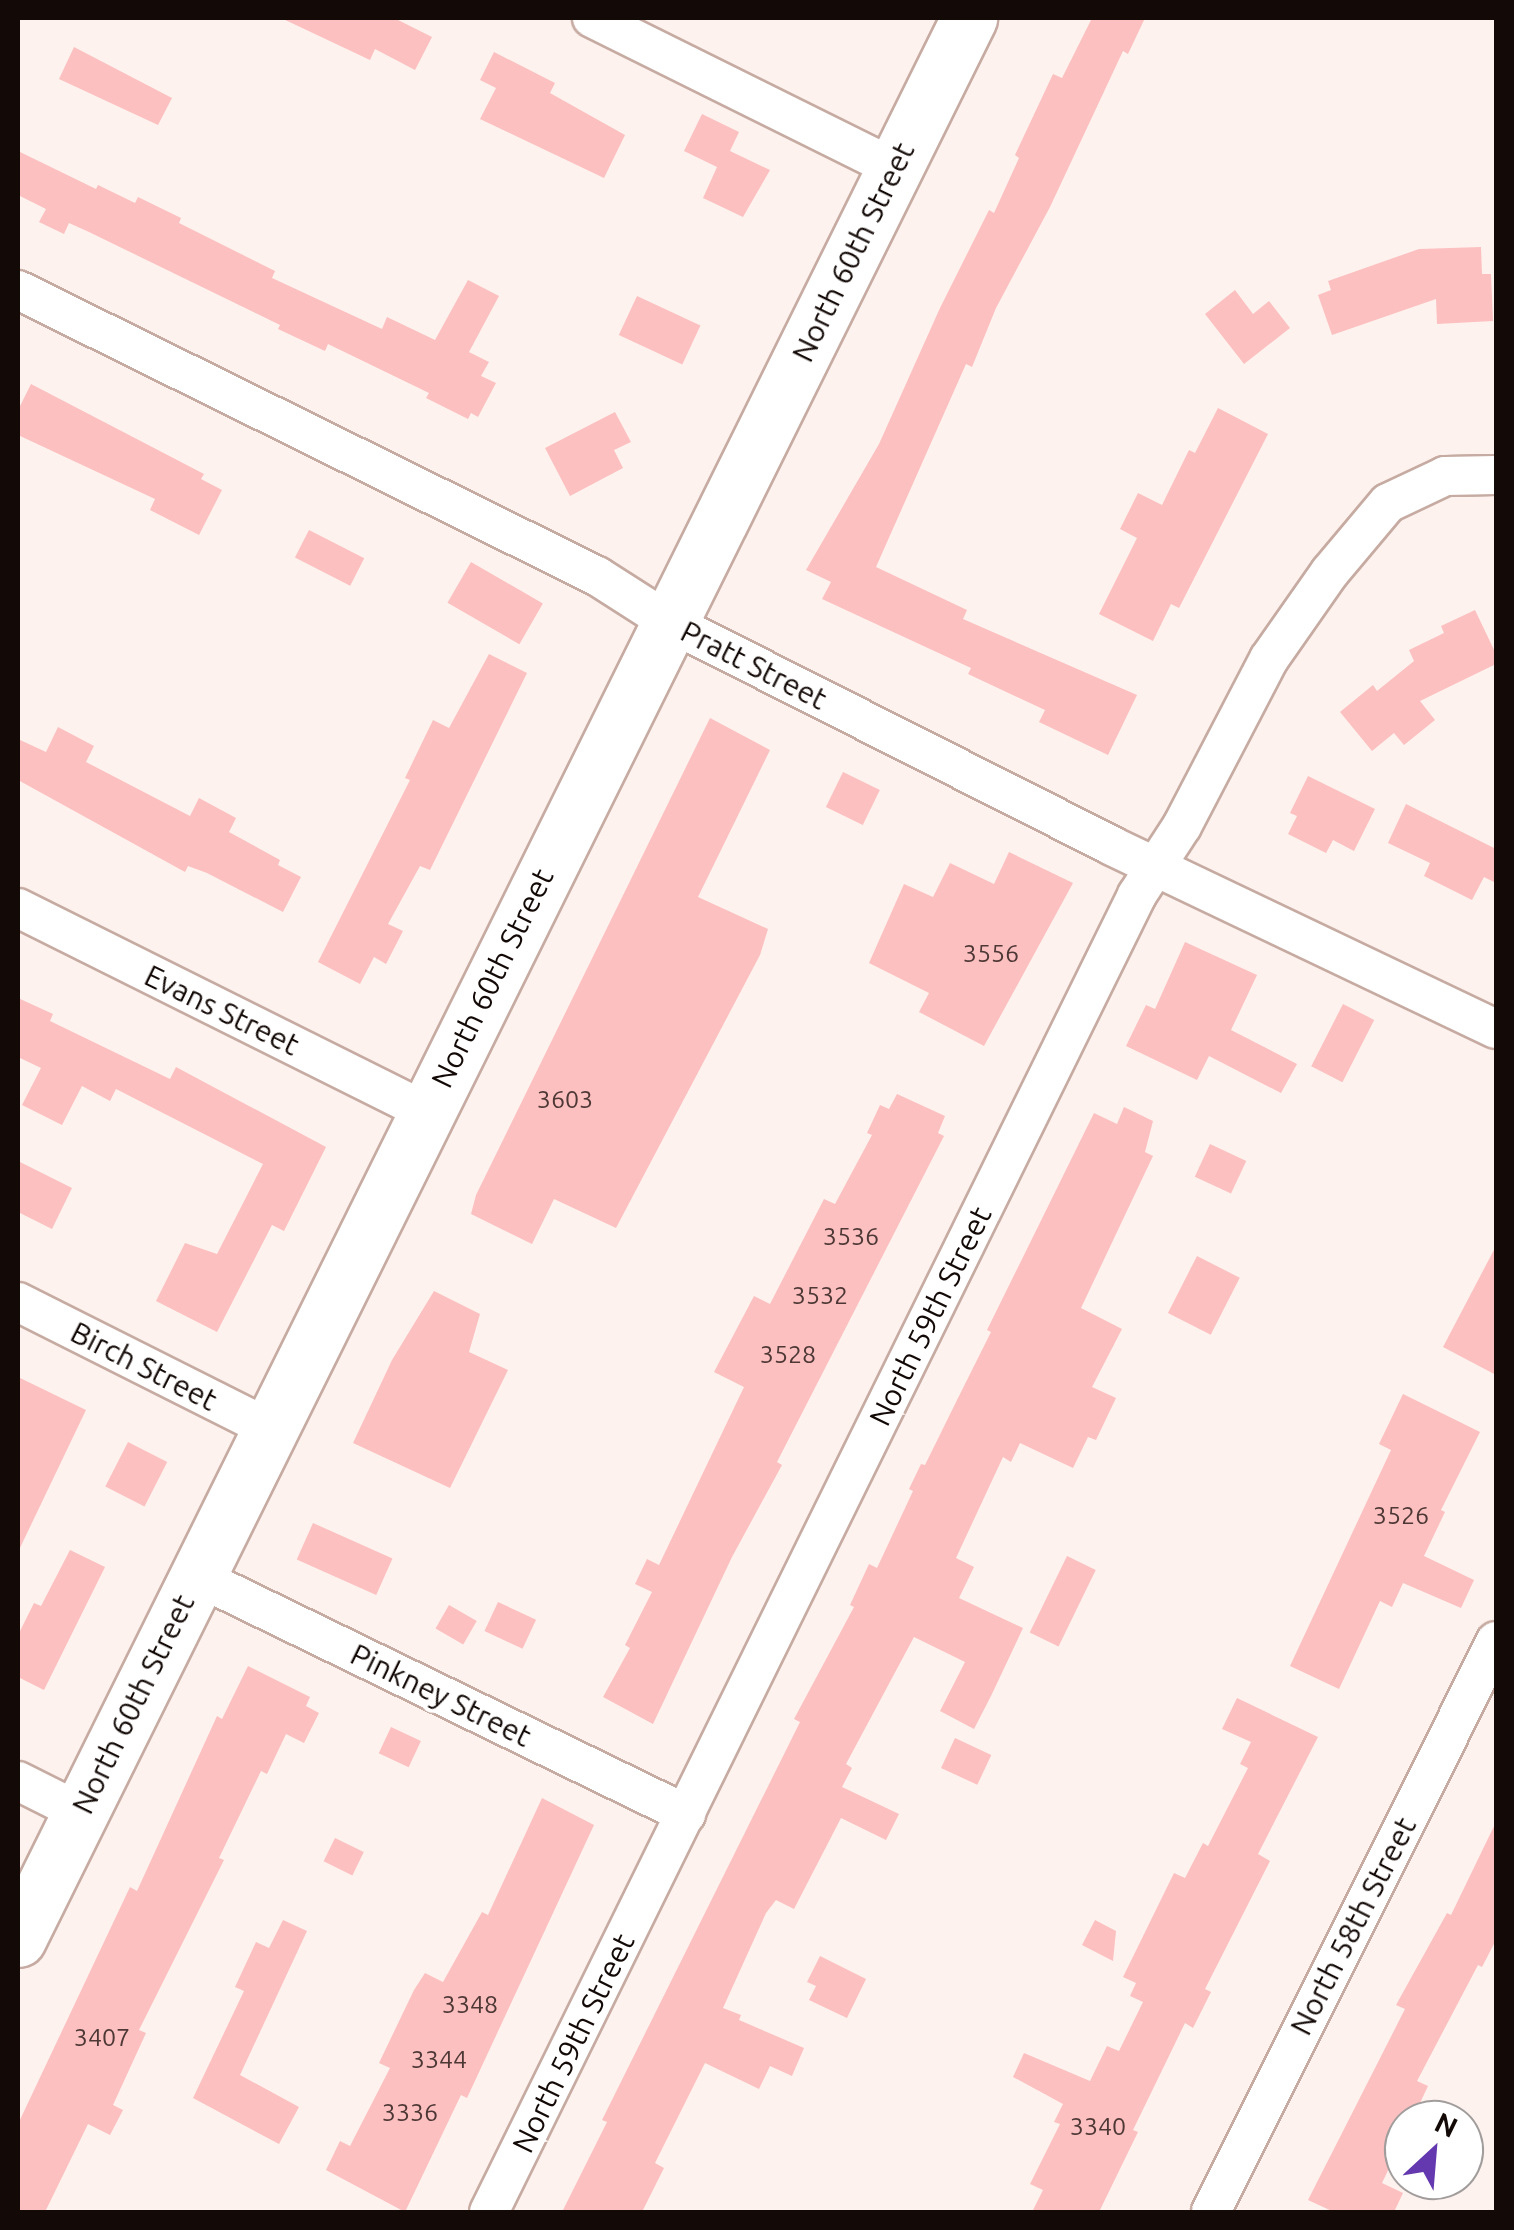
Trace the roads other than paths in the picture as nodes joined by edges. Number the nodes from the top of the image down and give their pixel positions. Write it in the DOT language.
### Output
graph roads {
  1 [pos="592,18"];
  2 [pos="969,18"];
  3 [pos="894,168"];
  4 [pos="18,290"];
  5 [pos="1496,475"];
  6 [pos="669,622"];
  7 [pos="1157,865"];
  8 [pos="18,908"];
  9 [pos="1496,1029"];
  10 [pos="426,1111"];
  11 [pos="18,1302"];
  12 [pos="270,1429"];
  13 [pos="196,1576"];
  14 [pos="1496,1641"];
  15 [pos="18,1781"];
  16 [pos="80,1812"];
  17 [pos="686,1814"];
  18 [pos="18,1939"];
  19 [pos="489,2212"];
  20 [pos="1210,2212"];
  1 -- 3 [label="street"];
  2 -- 3 [label="main road, North 60th Street"];
  3 -- 6 [label="main road, North 60th Street"];
  4 -- 6 [label="street, Pratt Street"];
  5 -- 7 [label="street, North 59th Street"];
  6 -- 7 [label="street, Pratt Street"];
  6 -- 10 [label="main road, North 60th Street"];
  7 -- 9 [label="street, Pratt Street"];
  7 -- 17 [label="street, North 59th Street"];
  8 -- 10 [label="street, Evans Street"];
  10 -- 12 [label="main road, North 60th Street"];
  11 -- 12 [label="street, Birch Street"];
  12 -- 13 [label="main road, North 60th Street"];
  13 -- 16 [label="main road, North 60th Street"];
  13 -- 17 [label="street, Pinkney Street"];
  14 -- 20 [label="street, North 58th Street"];
  15 -- 16 [label="street"];
  16 -- 18 [label="main road, North 60th Street"];
  17 -- 19 [label="street, North 59th Street"];
}
